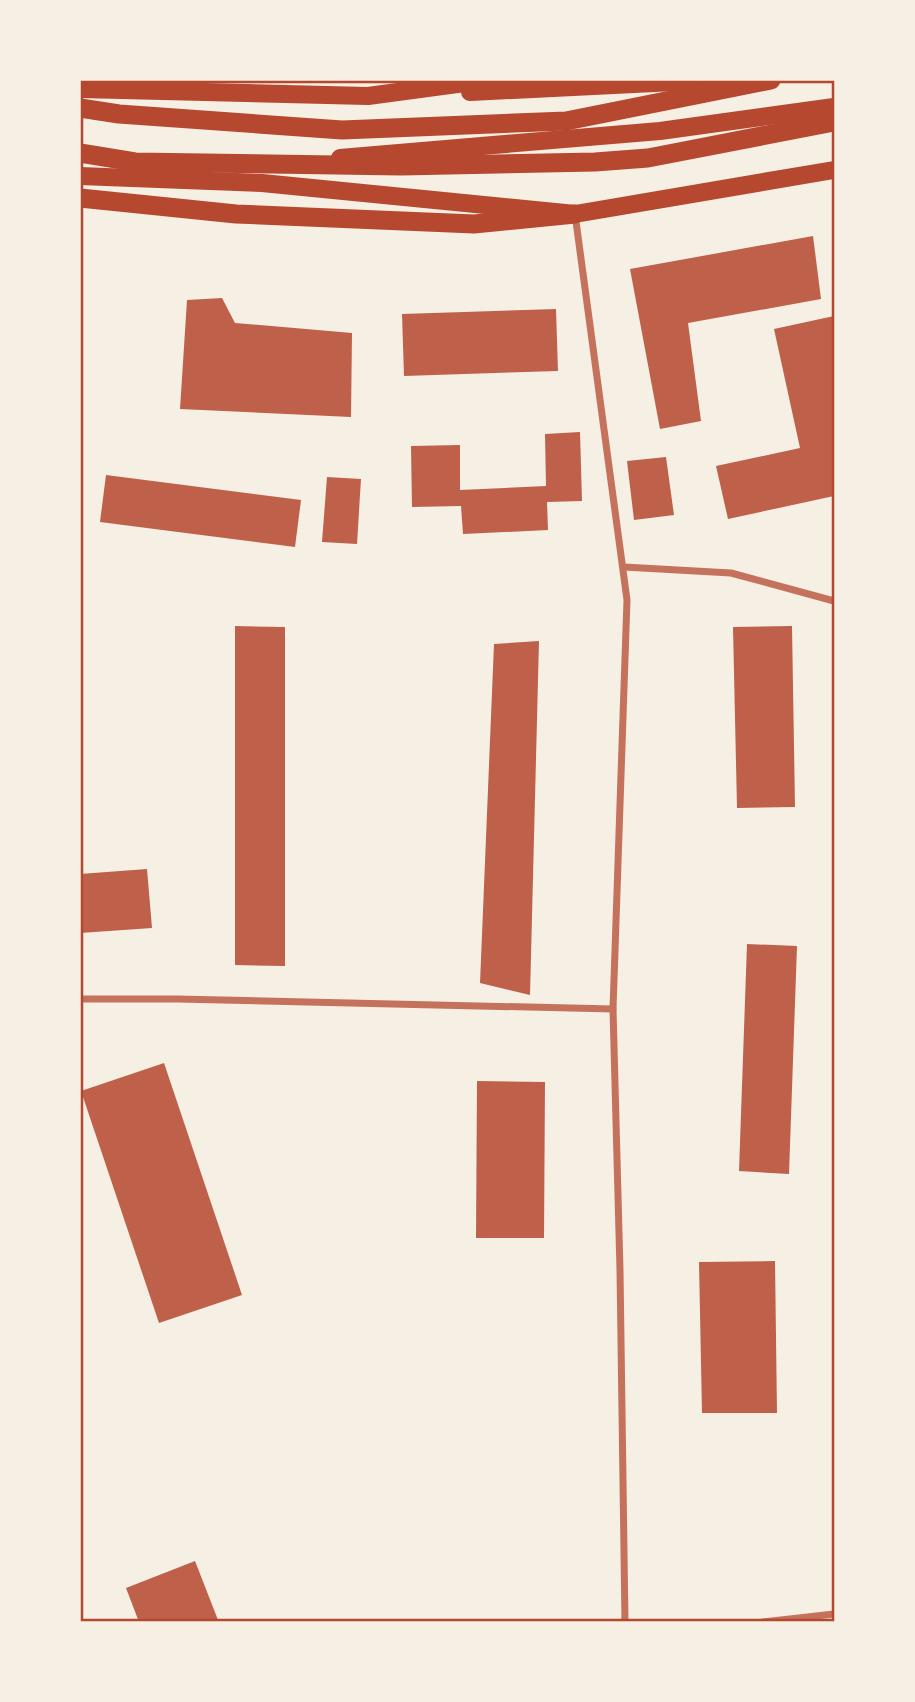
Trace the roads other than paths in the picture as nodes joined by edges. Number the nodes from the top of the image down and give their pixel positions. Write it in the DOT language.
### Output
graph roads {
  1 [pos="487,80"];
  2 [pos="715,80"];
  3 [pos="771,80"];
  4 [pos="80,89"];
  5 [pos="368,96"];
  6 [pos="835,107"];
  7 [pos="80,108"];
  8 [pos="835,122"];
  9 [pos="80,153"];
  10 [pos="835,170"];
  11 [pos="80,176"];
  12 [pos="152,178"];
  13 [pos="90,200"];
  14 [pos="575,214"];
  15 [pos="624,567"];
  16 [pos="835,601"];
  17 [pos="80,999"];
  18 [pos="612,1010"];
  19 [pos="835,1614"];
  20 [pos="625,1622"];
  21 [pos="763,1622"];
  1 -- 5 [label="main road"];
  2 -- 5 [label="main road"];
  3 -- 7 [label="highway"];
  4 -- 5 [label="main road"];
  6 -- 12 [label="main road"];
  8 -- 9 [label="highway"];
  10 -- 14 [label="main road"];
  11 -- 12 [label="main road"];
  12 -- 14 [label="main road"];
  13 -- 14 [label="highway"];
  14 -- 15 [label="street"];
  15 -- 16 [label="street"];
  15 -- 18 [label="street"];
  17 -- 18 [label="street"];
  18 -- 20 [label="street"];
  19 -- 21 [label="street"];
}
